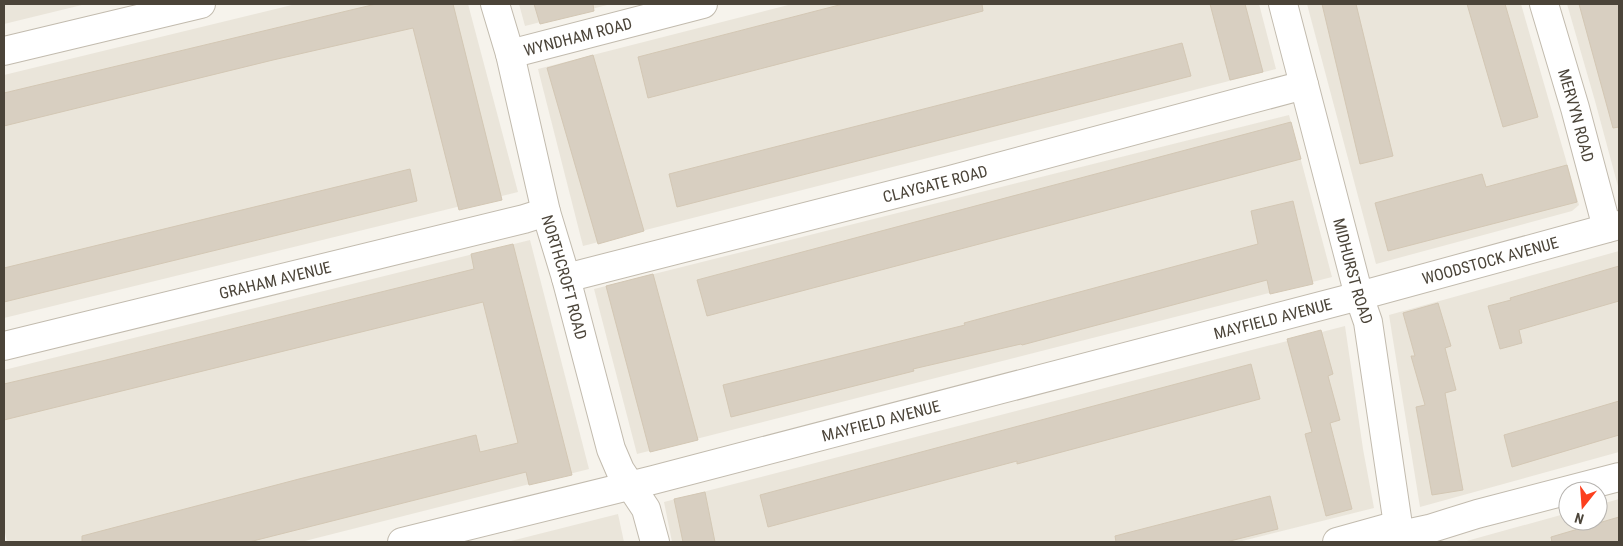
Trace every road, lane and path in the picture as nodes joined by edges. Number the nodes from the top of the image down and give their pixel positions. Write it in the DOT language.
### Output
graph roads {
  1 [pos="201,4"];
  2 [pos="495,4"];
  3 [pos="703,4"];
  4 [pos="1283,4"];
  5 [pos="1544,4"];
  6 [pos="4,51"];
  7 [pos="510,54"];
  8 [pos="1304,85"];
  9 [pos="546,212"];
  10 [pos="1613,226"];
  11 [pos="566,278"];
  12 [pos="1359,296"];
  13 [pos="4,346"];
  14 [pos="1619,477"];
  15 [pos="631,485"];
  16 [pos="1401,534"];
  17 [pos="402,542"];
  18 [pos="655,542"];
  19 [pos="1337,542"];
  1 -- 6 [label="street"];
  2 -- 7 [label="street, NORTHCROFT ROAD"];
  3 -- 7 [label="street, WYNDHAM ROAD"];
  4 -- 8 [label="street, MIDHURST ROAD"];
  5 -- 10 [label="street, MERVYN ROAD"];
  7 -- 9 [label="street, NORTHCROFT ROAD"];
  8 -- 11 [label="street, CLAYGATE ROAD"];
  8 -- 12 [label="street, MIDHURST ROAD"];
  9 -- 11 [label="street, NORTHCROFT ROAD"];
  9 -- 13 [label="street, GRAHAM AVENUE"];
  10 -- 12 [label="street, WOODSTOCK AVENUE"];
  11 -- 15 [label="street, NORTHCROFT ROAD"];
  12 -- 15 [label="street, MAYFIELD AVENUE"];
  12 -- 16 [label="street, MIDHURST ROAD"];
  14 -- 16 [label="street"];
  15 -- 17 [label="street, MAYFIELD AVENUE"];
  15 -- 18 [label="street, NORTHCROFT ROAD"];
  16 -- 19 [label="street"];
}
